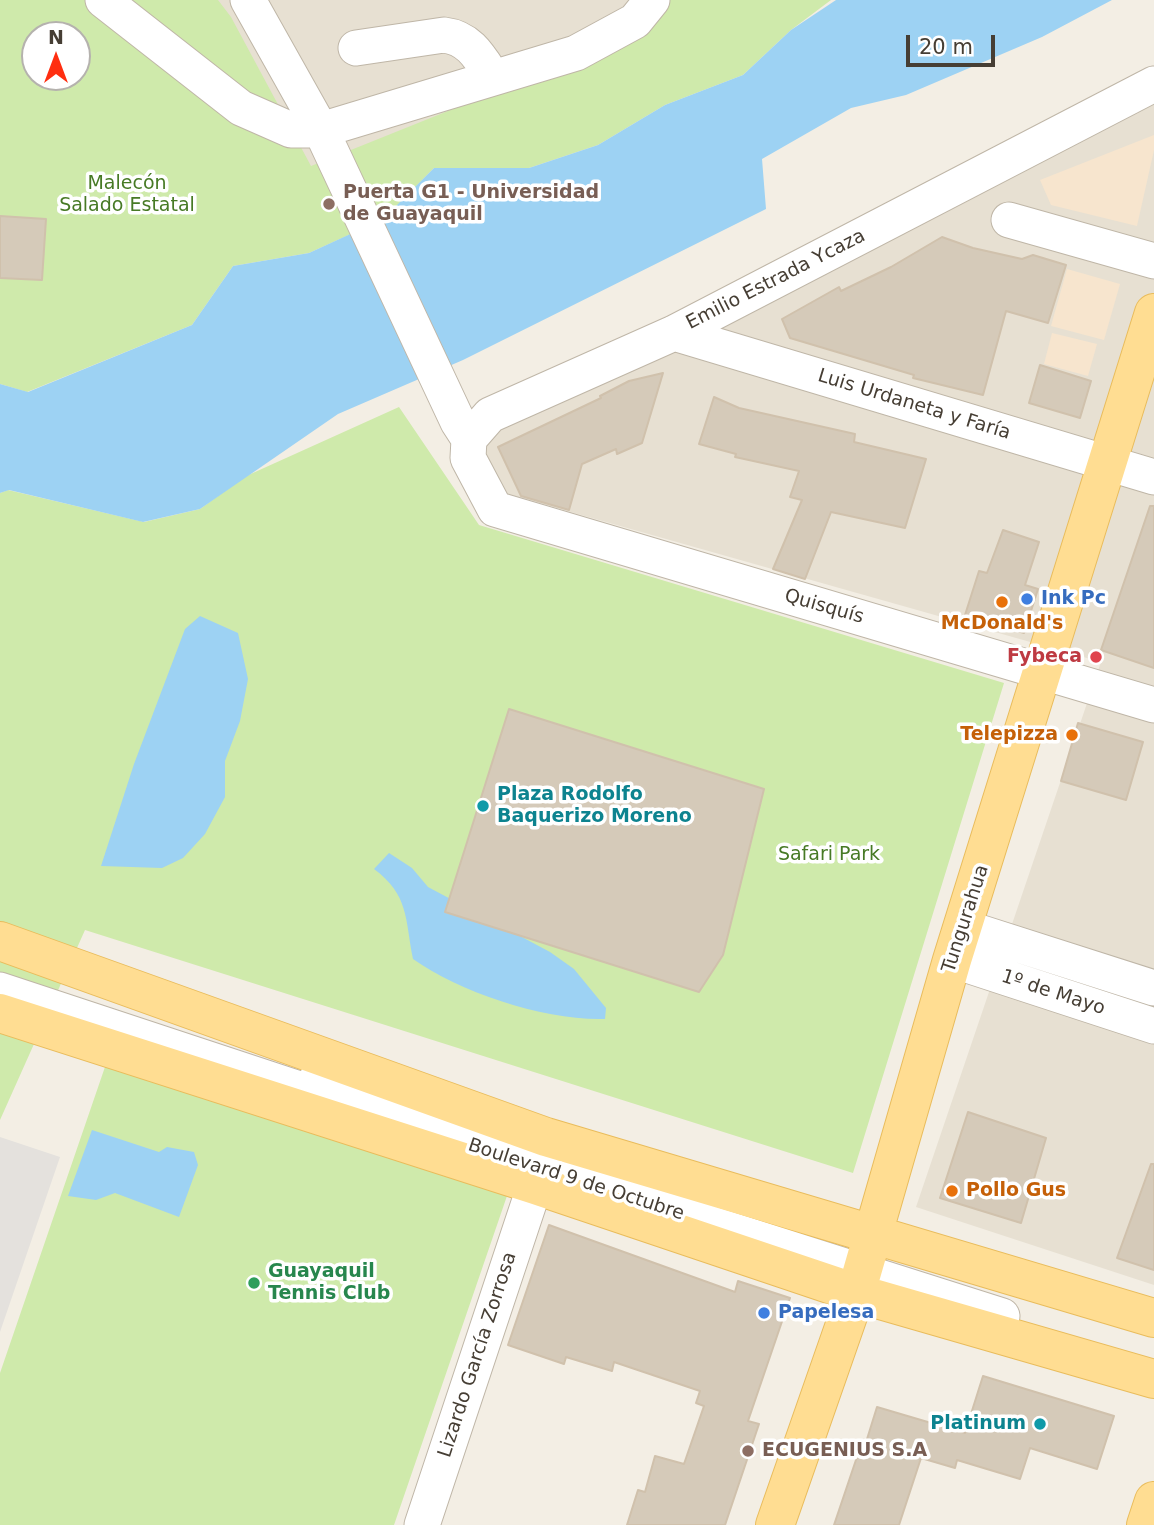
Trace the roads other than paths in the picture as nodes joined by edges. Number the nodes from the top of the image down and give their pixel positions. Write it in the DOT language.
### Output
graph roads {
  1 [pos="103,0"];
  2 [pos="248,0"];
  3 [pos="652,0"];
  4 [pos="356,48"];
  5 [pos="492,76"];
  6 [pos="1154,84"];
  7 [pos="321,130"];
  8 [pos="1009,220"];
  9 [pos="1154,261"];
  10 [pos="1154,313"];
  11 [pos="674,333"];
  12 [pos="461,426"];
  13 [pos="1109,464"];
  14 [pos="1154,477"];
  15 [pos="1044,672"];
  16 [pos="1154,705"];
  17 [pos="0,941"];
  18 [pos="958,943"];
  19 [pos="0,966"];
  20 [pos="1154,988"];
  21 [pos="0,990"];
  22 [pos="0,1013"];
  23 [pos="1154,1026"];
  24 [pos="535,1185"];
  25 [pos="873,1237"];
  26 [pos="859,1283"];
  27 [pos="1154,1318"];
  28 [pos="1154,1362"];
  29 [pos="1154,1379"];
  30 [pos="1154,1501"];
  31 [pos="422,1525"];
  32 [pos="775,1525"];
  33 [pos="1146,1525"];
  1 -- 7 [label="street"];
  2 -- 7 [label="street"];
  3 -- 5 [label="street"];
  4 -- 5 [label="street"];
  5 -- 7 [label="street"];
  6 -- 11 [label="street, Emilio Estrada Ycaza"];
  7 -- 12 [label="street"];
  8 -- 9 [label="street"];
  10 -- 13 [label="main road, Tungurahua"];
  11 -- 12 [label="street, Emilio Estrada Ycaza"];
  11 -- 13 [label="street, Luis Urdaneta y Faría"];
  12 -- 15 [label="street, Quisquís"];
  13 -- 14 [label="street, Luis Urdaneta y Faría"];
  13 -- 15 [label="main road, Tungurahua"];
  15 -- 16 [label="street, Quisquís"];
  15 -- 18 [label="main road, Tungurahua"];
  17 -- 25 [label="main road, Boulevard 9 de Octubre"];
  18 -- 20 [label="street, 1º de Mayo"];
  18 -- 23 [label="street, 1º de Mayo"];
  18 -- 25 [label="main road, Tungurahua"];
  19 -- 25 [label="street, Boulevard 9 de Octubre"];
  21 -- 26 [label="street, Boulevard 9 de Octubre"];
  22 -- 24 [label="main road, Boulevard 9 de Octubre"];
  24 -- 26 [label="main road, Boulevard 9 de Octubre"];
  24 -- 31 [label="street, Lizardo García Zorrosa"];
  25 -- 26 [label="main road, Tungurahua"];
  25 -- 27 [label="main road, Boulevard 9 de Octubre"];
  26 -- 28 [label="street, Boulevard 9 de Octubre"];
  26 -- 29 [label="main road, Boulevard 9 de Octubre"];
  26 -- 32 [label="main road, Tungurahua"];
  30 -- 33 [label="main road"];
}
